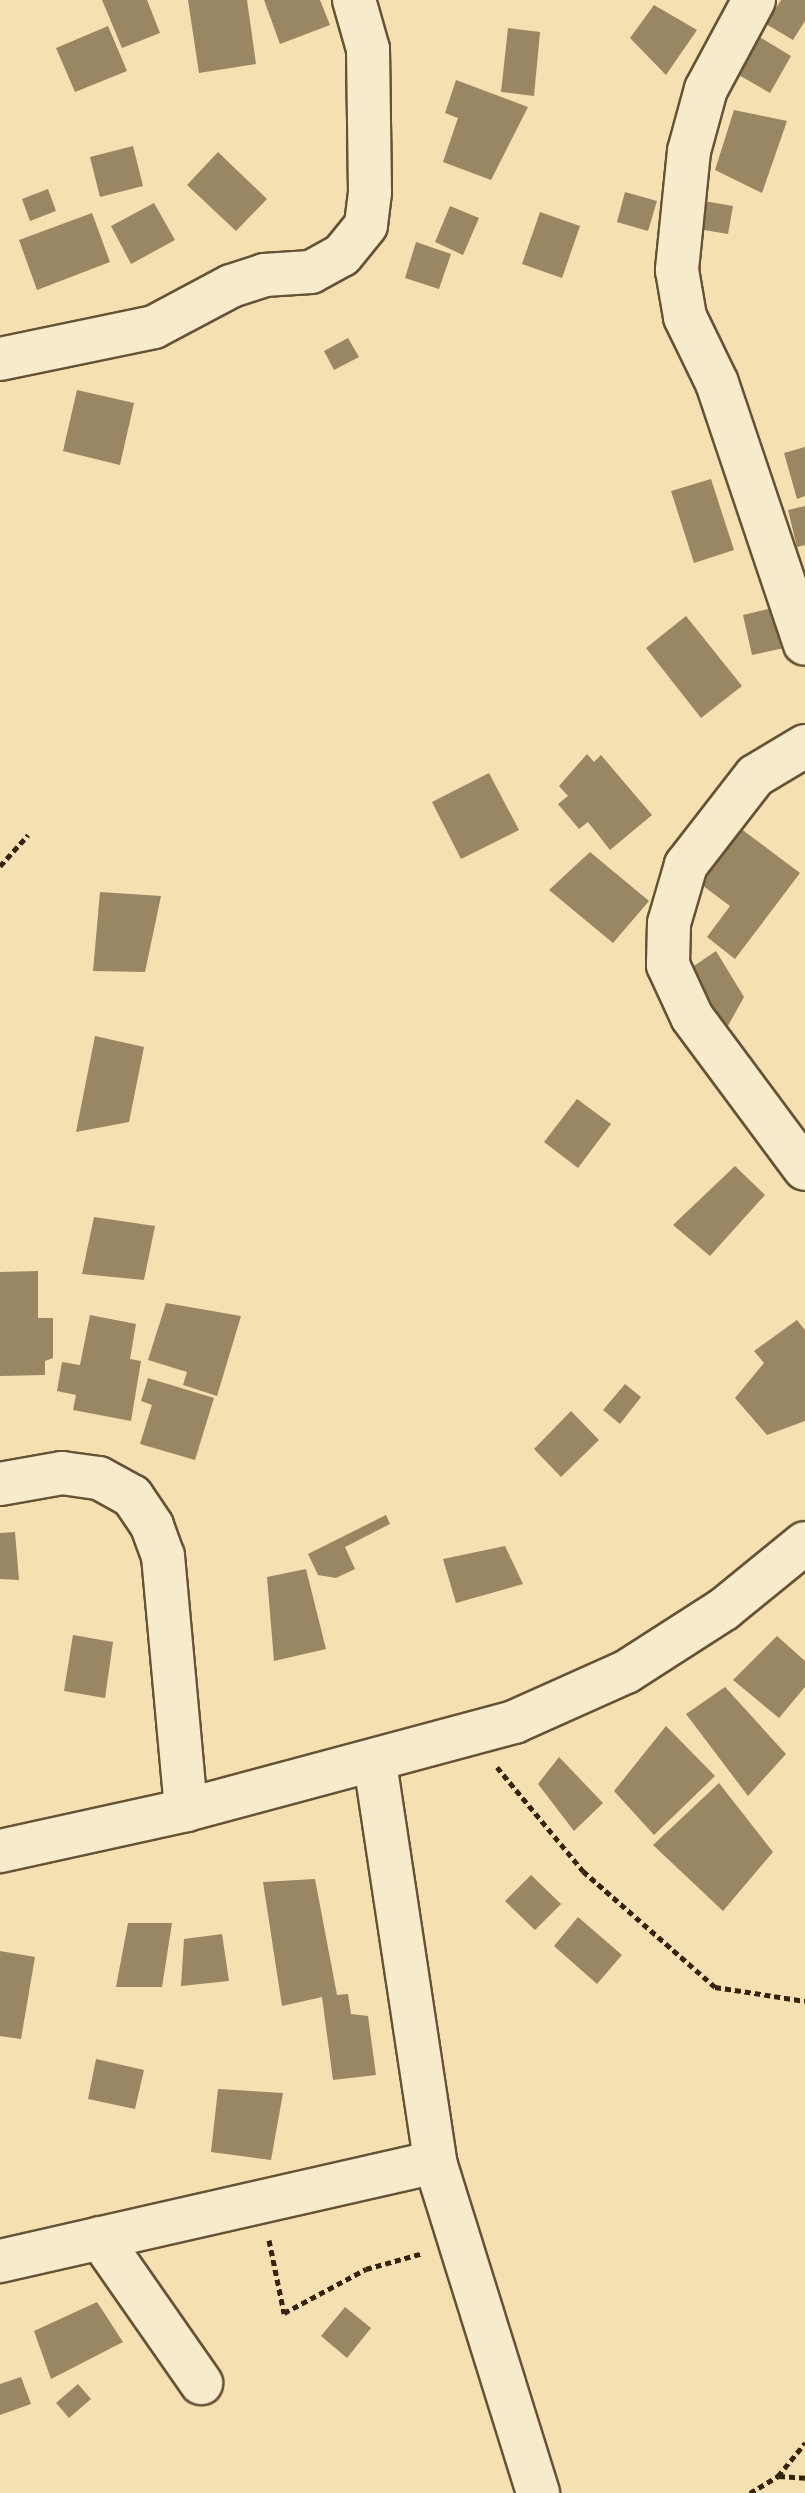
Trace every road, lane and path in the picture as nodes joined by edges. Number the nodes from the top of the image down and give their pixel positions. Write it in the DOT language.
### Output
graph roads {
  1 [pos="354,0"];
  2 [pos="754,0"];
  3 [pos="0,359"];
  4 [pos="805,644"];
  5 [pos="805,746"];
  6 [pos="28,835"];
  7 [pos="0,866"];
  8 [pos="805,1169"];
  9 [pos="0,1484"];
  10 [pos="805,1543"];
  11 [pos="491,1760"];
  12 [pos="375,1763"];
  13 [pos="186,1810"];
  14 [pos="0,1851"];
  15 [pos="805,2001"];
  16 [pos="435,2162"];
  17 [pos="261,2202"];
  18 [pos="100,2238"];
  19 [pos="458,2243"];
  20 [pos="0,2261"];
  21 [pos="201,2383"];
  22 [pos="805,2443"];
  23 [pos="778,2476"];
  24 [pos="805,2478"];
  25 [pos="538,2493"];
  26 [pos="750,2493"];
  1 -- 3 [label="street"];
  2 -- 4 [label="street"];
  5 -- 8 [label="street"];
  6 -- 7 [label="path"];
  9 -- 13 [label="street"];
  10 -- 12 [label="street"];
  11 -- 15 [label="path"];
  12 -- 13 [label="street"];
  12 -- 16 [label="street"];
  13 -- 14 [label="street"];
  16 -- 17 [label="street"];
  16 -- 19 [label="street"];
  17 -- 18 [label="street"];
  17 -- 19 [label="path"];
  18 -- 20 [label="street"];
  18 -- 21 [label="street"];
  19 -- 25 [label="street"];
  22 -- 23 [label="path"];
  23 -- 24 [label="path"];
  23 -- 26 [label="path"];
}
